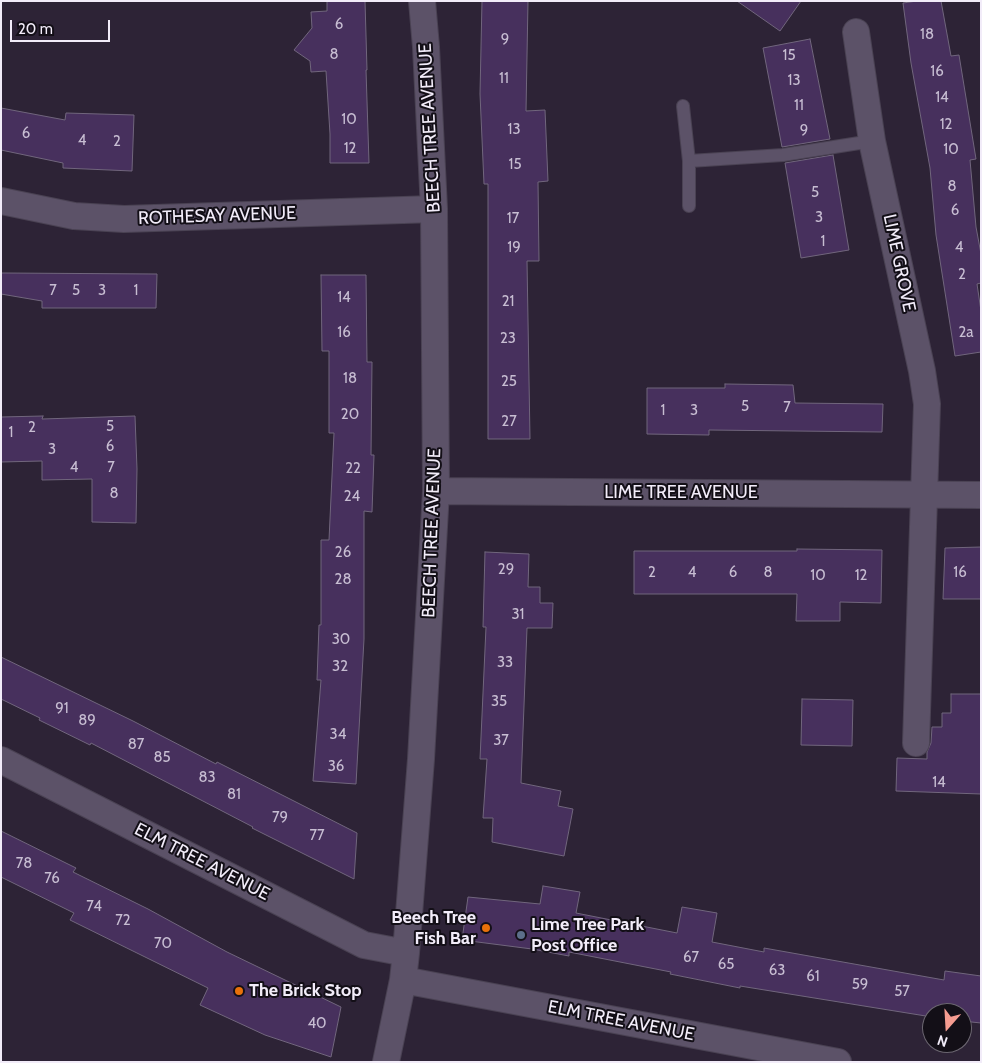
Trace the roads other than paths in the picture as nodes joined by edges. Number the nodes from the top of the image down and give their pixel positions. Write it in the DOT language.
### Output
graph roads {
  1 [pos="422,1"];
  2 [pos="856,32"];
  3 [pos="683,106"];
  4 [pos="872,141"];
  5 [pos="689,162"];
  6 [pos="1,201"];
  7 [pos="689,206"];
  8 [pos="434,209"];
  9 [pos="436,491"];
  10 [pos="925,495"];
  11 [pos="981,495"];
  12 [pos="916,742"];
  13 [pos="1,760"];
  14 [pos="406,953"];
  15 [pos="403,980"];
  16 [pos="386,1062"];
  17 [pos="838,1062"];
  1 -- 8 [label="street, BEECH TREE AVENUE"];
  2 -- 4 [label="street, LIME GROVE"];
  3 -- 5 [label="lane"];
  4 -- 5 [label="lane"];
  4 -- 10 [label="street, LIME GROVE"];
  5 -- 7 [label="lane"];
  6 -- 8 [label="street, ROTHESAY AVENUE"];
  8 -- 9 [label="street, BEECH TREE AVENUE"];
  9 -- 10 [label="street, LIME TREE AVENUE"];
  9 -- 14 [label="street, BEECH TREE AVENUE"];
  10 -- 11 [label="street, LIME TREE AVENUE"];
  10 -- 12 [label="street"];
  13 -- 14 [label="street, ELM TREE AVENUE"];
  14 -- 15 [label="street, BEECH TREE AVENUE"];
  15 -- 16 [label="street, BEECH TREE AVENUE"];
  15 -- 17 [label="street, ELM TREE AVENUE"];
}
